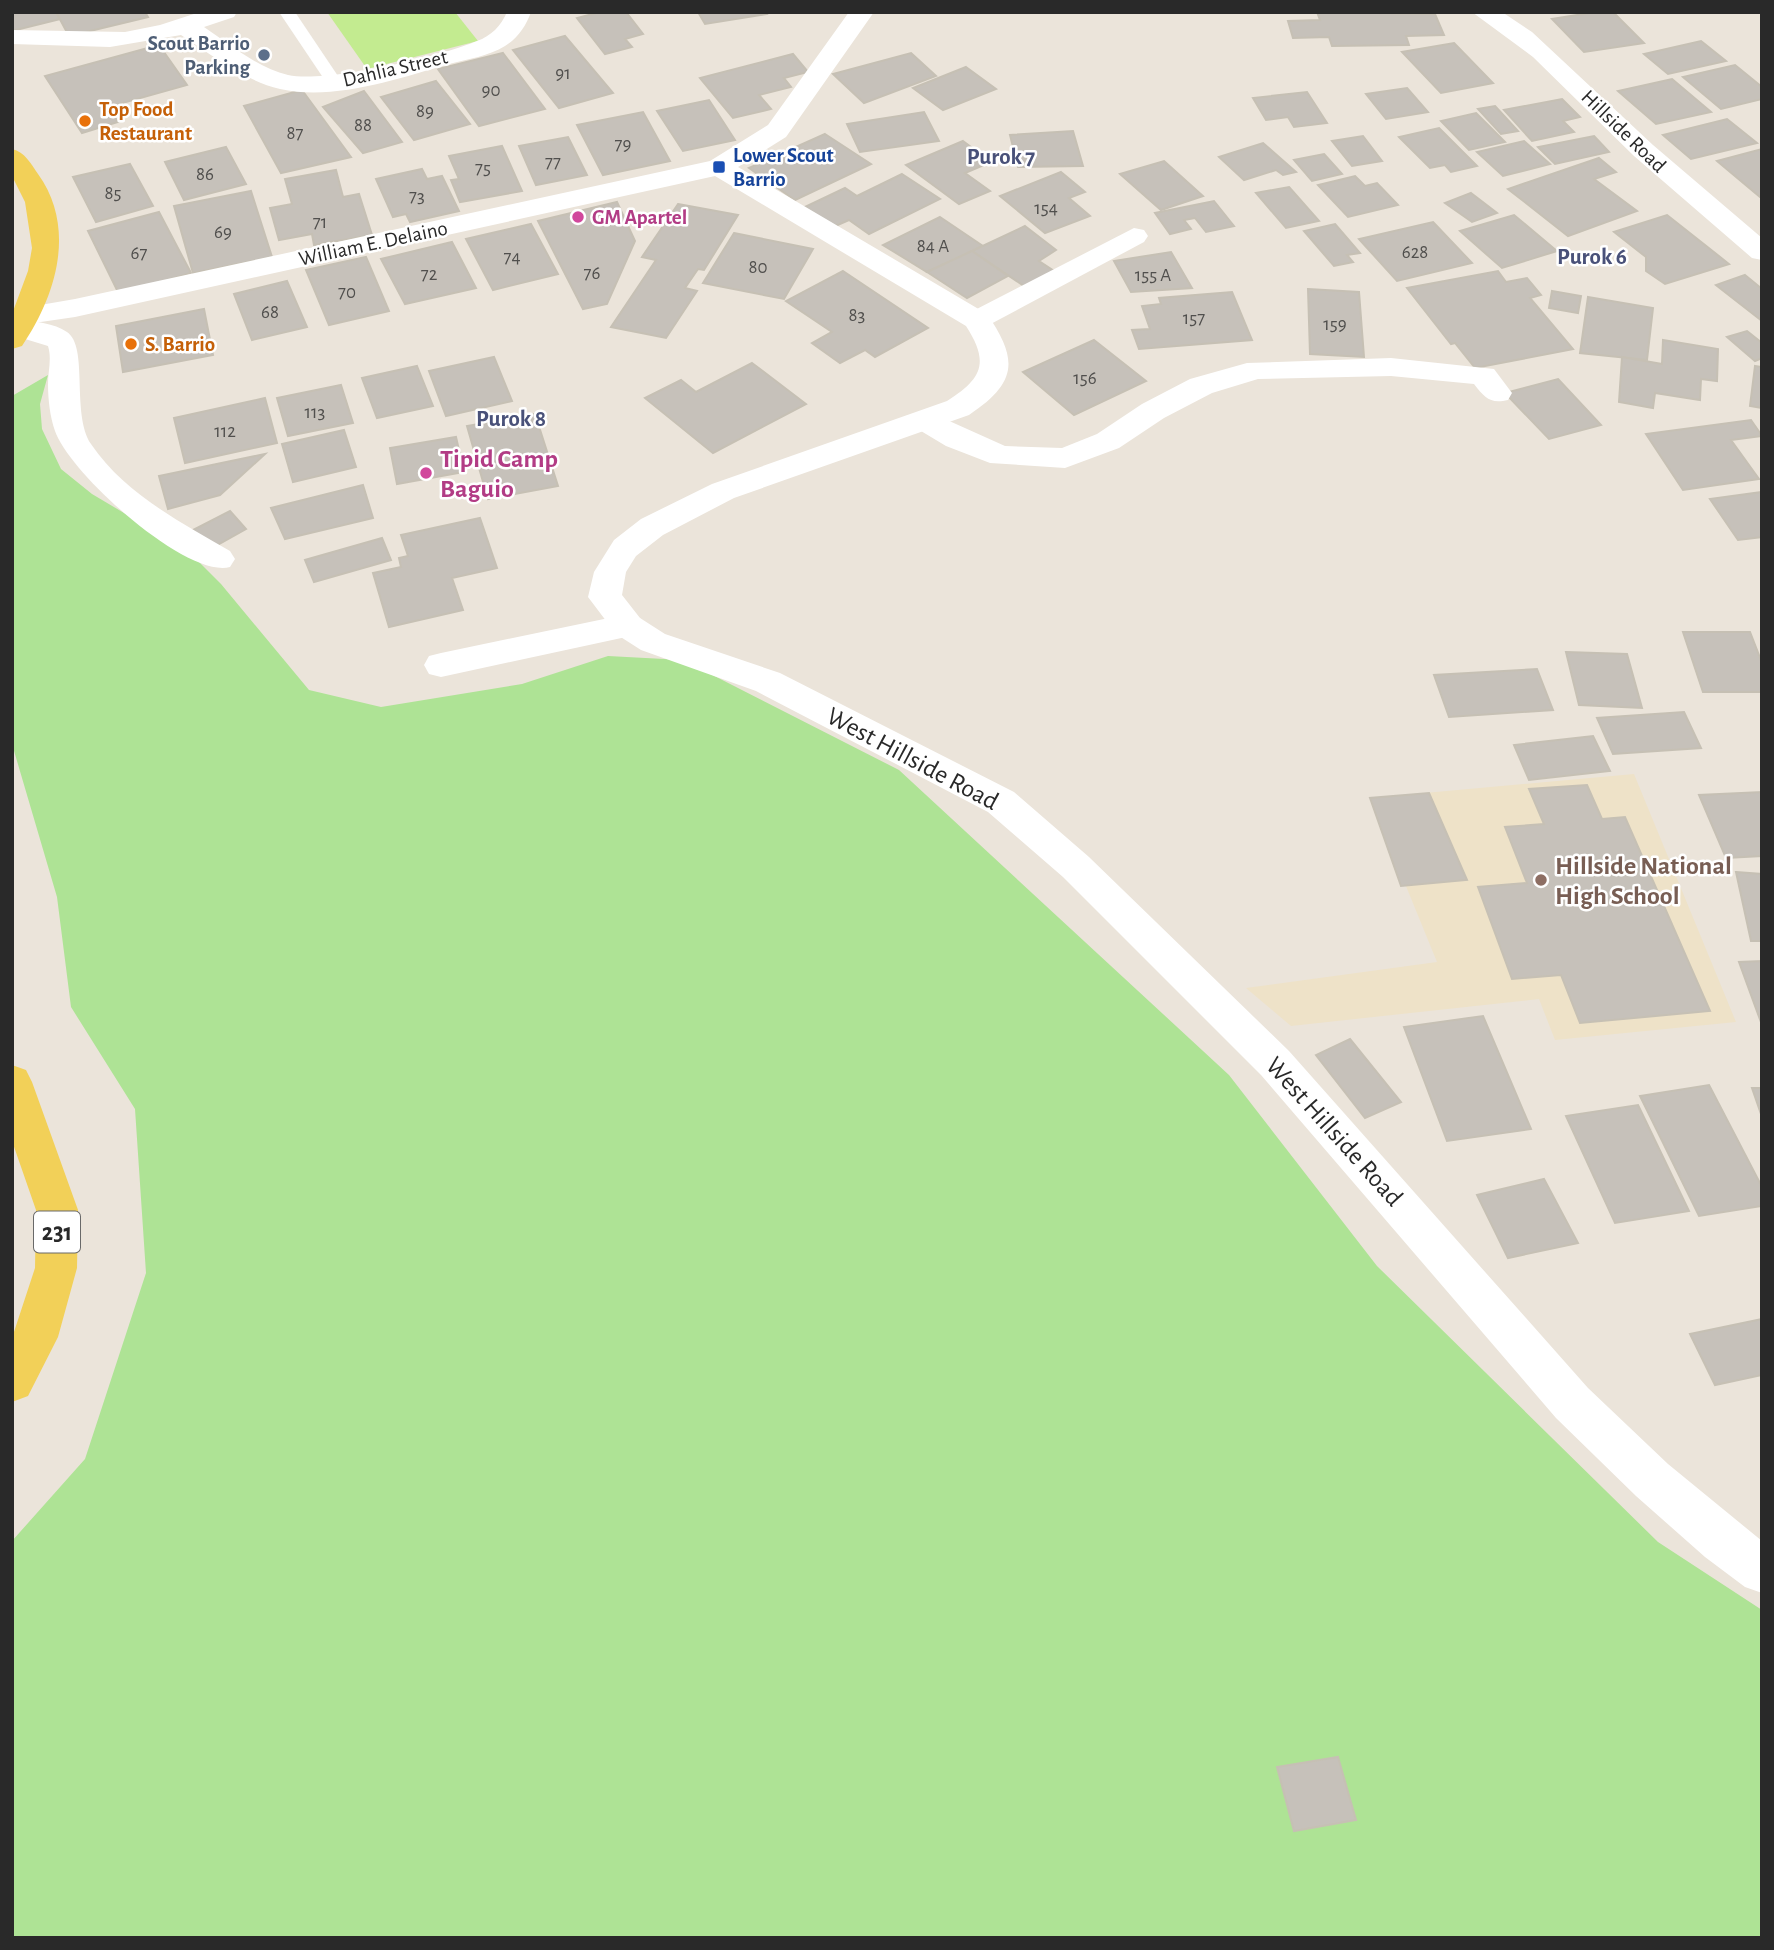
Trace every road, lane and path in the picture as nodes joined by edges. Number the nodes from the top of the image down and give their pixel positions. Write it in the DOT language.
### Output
graph roads {
  1 [pos="225,12"];
  2 [pos="287,12"];
  3 [pos="519,12"];
  4 [pos="862,12"];
  5 [pos="1484,12"];
  6 [pos="185,26"];
  7 [pos="12,37"];
  8 [pos="334,82"];
  9 [pos="12,157"];
  10 [pos="719,167"];
  11 [pos="1134,236"];
  12 [pos="1762,252"];
  13 [pos="977,320"];
  14 [pos="20,328"];
  15 [pos="1497,393"];
  16 [pos="927,421"];
  17 [pos="219,559"];
  18 [pos="628,626"];
  19 [pos="441,665"];
  20 [pos="12,1082"];
  21 [pos="12,1381"];
  22 [pos="1762,1570"];
  1 -- 6 [label="street"];
  2 -- 8 [label="lane"];
  3 -- 8 [label="street, Dahlia Street"];
  4 -- 10 [label="street, William E. Delaino"];
  5 -- 12 [label="street, Hillside Road"];
  6 -- 7 [label="street"];
  6 -- 8 [label="street, Dahlia Street"];
  9 -- 14 [label="main road"];
  10 -- 13 [label="street, West Hillside Road"];
  10 -- 14 [label="street, William E. Delaino"];
  11 -- 13 [label="street"];
  13 -- 16 [label="street, West Hillside Road"];
  14 -- 17 [label="street"];
  15 -- 16 [label="street"];
  16 -- 18 [label="street, West Hillside Road"];
  18 -- 19 [label="street"];
  18 -- 22 [label="street, West Hillside Road"];
  20 -- 21 [label="main road, 231"];
}
